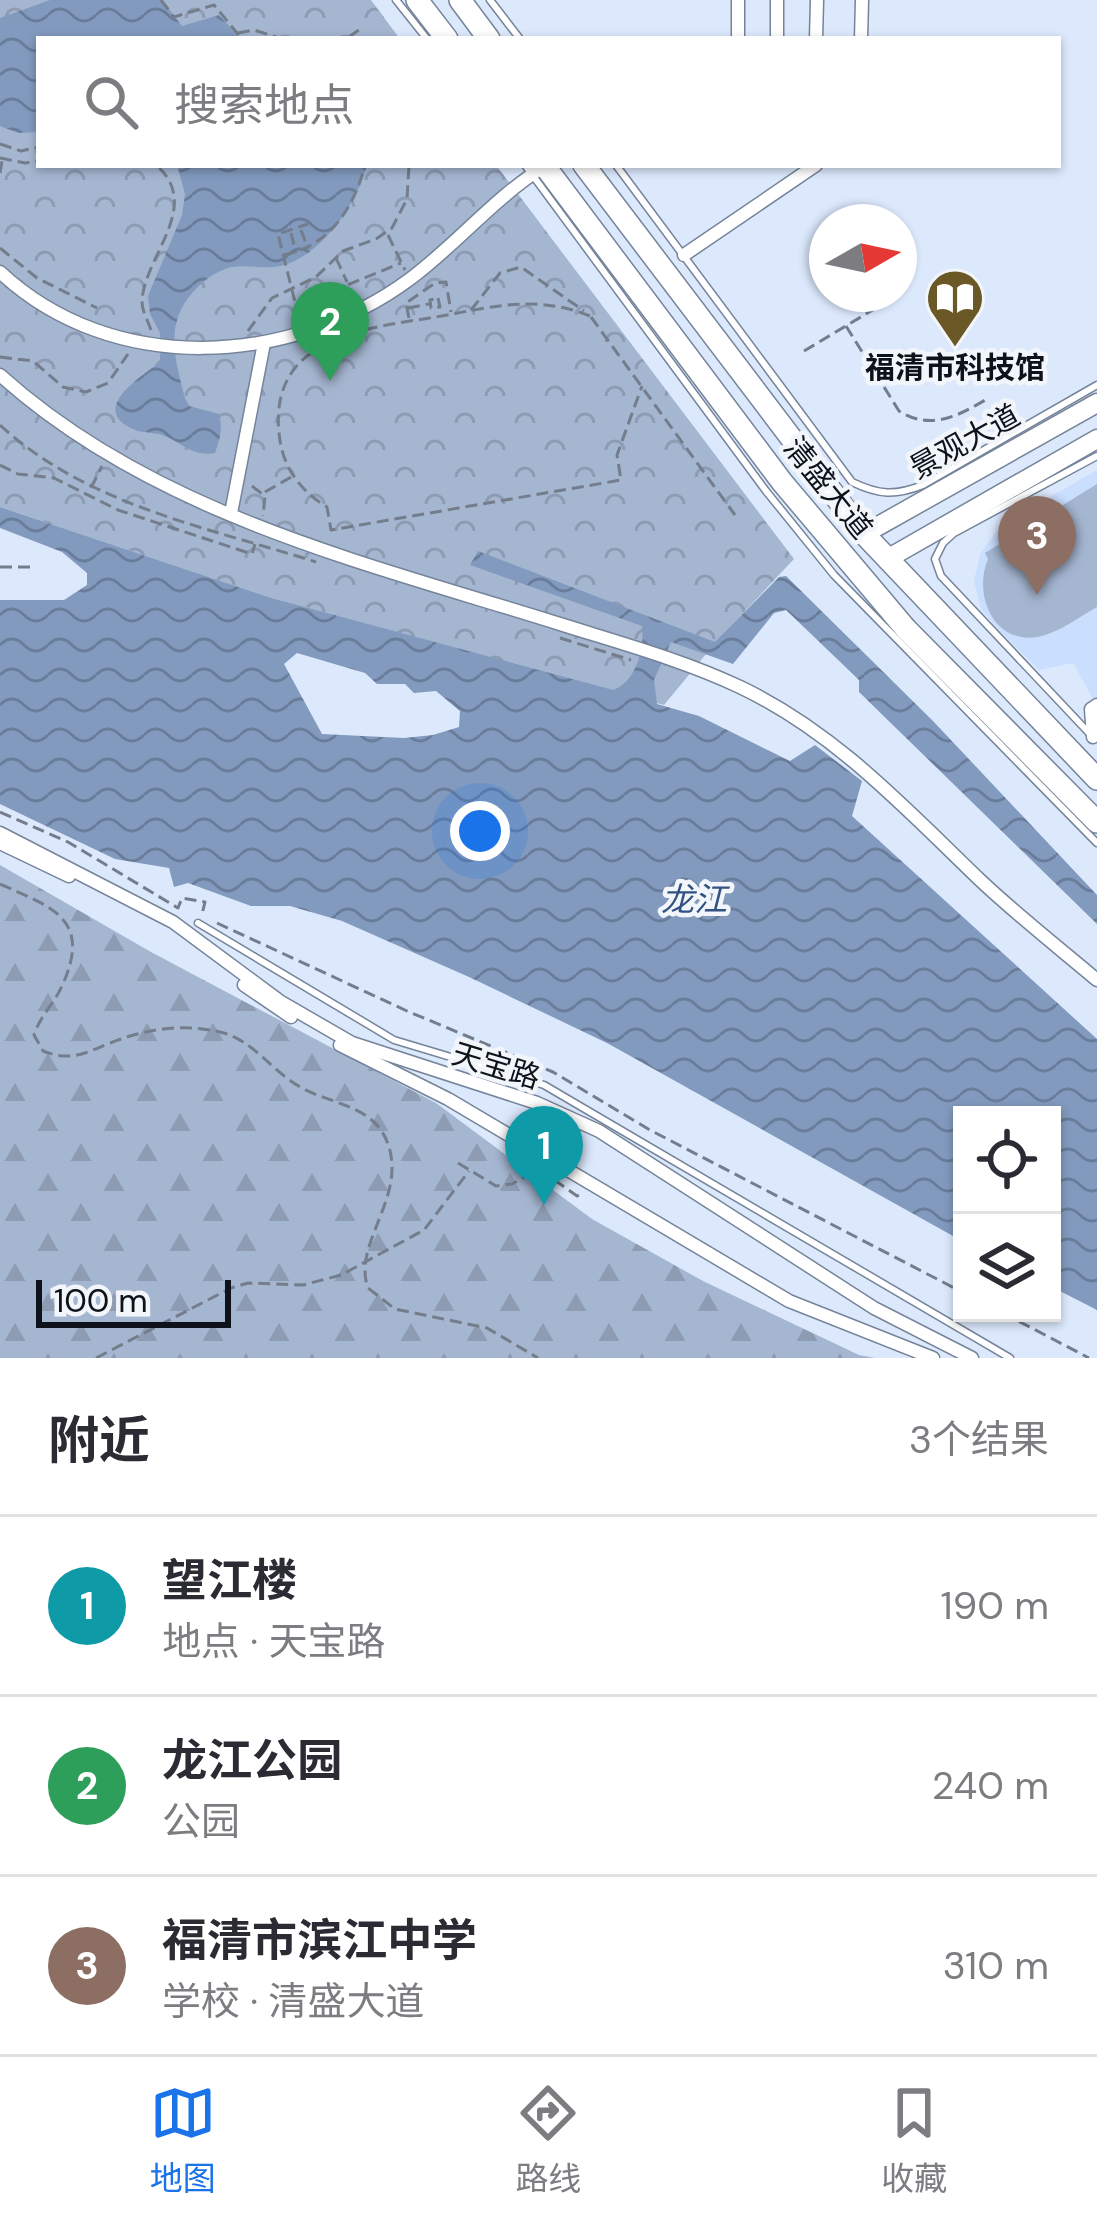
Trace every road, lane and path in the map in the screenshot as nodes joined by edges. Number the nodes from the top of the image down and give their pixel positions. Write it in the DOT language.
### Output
graph roads {
  1 [pos="161,0"];
  2 [pos="396,0"];
  3 [pos="417,0"];
  4 [pos="460,0"];
  5 [pos="490,0"];
  6 [pos="738,0"];
  7 [pos="777,0"];
  8 [pos="817,0"];
  9 [pos="862,0"];
  10 [pos="360,29"];
  11 [pos="237,34"];
  12 [pos="272,36"];
  13 [pos="350,36"];
  14 [pos="425,36"];
  15 [pos="445,36"];
  16 [pos="487,36"];
  17 [pos="518,36"];
  18 [pos="738,36"];
  19 [pos="777,36"];
  20 [pos="816,36"];
  21 [pos="861,36"];
  22 [pos="0,144"];
  23 [pos="36,148"];
  24 [pos="1,158"];
  25 [pos="36,161"];
  26 [pos="159,168"];
  27 [pos="364,168"];
  28 [pos="409,168"];
  29 [pos="535,168"];
  30 [pos="537,168"];
  31 [pos="537,168"];
  32 [pos="586,168"];
  33 [pos="618,168"];
  34 [pos="812,168"];
  35 [pos="0,173"];
  36 [pos="308,224"];
  37 [pos="300,228"];
  38 [pos="290,231"];
  39 [pos="387,234"];
  40 [pos="0,248"];
  41 [pos="308,249"];
  42 [pos="296,253"];
  43 [pos="685,255"];
  44 [pos="283,256"];
  45 [pos="335,256"];
  46 [pos="401,263"];
  47 [pos="0,272"];
  48 [pos="411,279"];
  49 [pos="348,284"];
  50 [pos="432,286"];
  51 [pos="291,287"];
  52 [pos="449,301"];
  53 [pos="435,303"];
  54 [pos="296,306"];
  55 [pos="98,308"];
  56 [pos="407,308"];
  57 [pos="470,311"];
  58 [pos="869,312"];
  59 [pos="451,314"];
  60 [pos="437,316"];
  61 [pos="590,316"];
  62 [pos="409,321"];
  63 [pos="846,326"];
  64 [pos="303,332"];
  65 [pos="242,336"];
  66 [pos="154,341"];
  67 [pos="134,342"];
  68 [pos="264,343"];
  69 [pos="804,351"];
  70 [pos="0,357"];
  71 [pos="0,375"];
  72 [pos="1097,385"];
  73 [pos="643,386"];
  74 [pos="987,399"];
  75 [pos="1097,403"];
  76 [pos="1097,439"];
  77 [pos="108,454"];
  78 [pos="1097,457"];
  79 [pos="0,465"];
  80 [pos="293,476"];
  81 [pos="239,480"];
  82 [pos="91,488"];
  83 [pos="263,493"];
  84 [pos="231,513"];
  85 [pos="735,515"];
  86 [pos="260,527"];
  87 [pos="212,529"];
  88 [pos="864,534"];
  89 [pos="209,542"];
  90 [pos="255,542"];
  91 [pos="886,559"];
  92 [pos="0,567"];
  93 [pos="33,567"];
  94 [pos="1097,705"];
  95 [pos="1095,739"];
  96 [pos="1071,752"];
  97 [pos="1097,778"];
  98 [pos="0,812"];
  99 [pos="1097,822"];
  100 [pos="0,833"];
  101 [pos="0,843"];
  102 [pos="1097,843"];
  103 [pos="0,884"];
  104 [pos="202,911"];
  105 [pos="198,923"];
  106 [pos="1097,980"];
  107 [pos="458,1163"];
  108 [pos="470,1172"];
  109 [pos="601,1189"];
  110 [pos="363,1262"];
  111 [pos="1020,1322"];
  112 [pos="96,1358"];
  113 [pos="538,1358"];
  114 [pos="933,1358"];
  115 [pos="972,1358"];
  116 [pos="1010,1358"];
  117 [pos="1089,1358"];
  1 -- 11 [label="path"];
  2 -- 14 [label="lane"];
  3 -- 15 [label="main road"];
  4 -- 16 [label="main road"];
  5 -- 17 [label="lane"];
  6 -- 18 [label="street"];
  7 -- 19 [label="street"];
  8 -- 20 [label="street"];
  9 -- 21 [label="street"];
  10 -- 13 [label="path"];
  11 -- 12 [label="path"];
  22 -- 23 [label="path"];
  24 -- 25 [label="path"];
  24 -- 35 [label="path"];
  26 -- 66 [label="path"];
  27 -- 41 [label="path"];
  28 -- 39 [label="path"];
  29 -- 48 [label="street"];
  30 -- 99 [label="main road, 清盛大道"];
  31 -- 102 [label="lane"];
  32 -- 88 [label="main road, 清盛大道"];
  33 -- 43 [label="lane"];
  34 -- 43 [label="street"];
  36 -- 37 [label="path"];
  37 -- 38 [label="path"];
  37 -- 41 [label="path"];
  38 -- 42 [label="path"];
  38 -- 44 [label="path"];
  39 -- 45 [label="path"];
  39 -- 46 [label="path"];
  40 -- 55 [label="path"];
  41 -- 42 [label="path"];
  42 -- 44 [label="path"];
  43 -- 72 [label="lane"];
  44 -- 51 [label="path"];
  45 -- 49 [label="path"];
  45 -- 51 [label="path"];
  46 -- 48 [label="path"];
  46 -- 49 [label="path"];
  47 -- 67 [label="street"];
  48 -- 64 [label="street"];
  49 -- 54 [label="path"];
  50 -- 52 [label="path"];
  50 -- 53 [label="path"];
  50 -- 56 [label="path"];
  51 -- 54 [label="path"];
  51 -- 65 [label="path"];
  52 -- 53 [label="path"];
  52 -- 59 [label="path"];
  53 -- 56 [label="path"];
  53 -- 60 [label="path"];
  54 -- 64 [label="path"];
  56 -- 62 [label="path"];
  57 -- 59 [label="path"];
  57 -- 61 [label="path"];
  57 -- 61 [label="path"];
  58 -- 63 [label="path"];
  59 -- 60 [label="path"];
  60 -- 62 [label="path"];
  61 -- 73 [label="path"];
  62 -- 80 [label="path"];
  63 -- 69 [label="path"];
  63 -- 74 [label="path"];
  64 -- 68 [label="street"];
  66 -- 67 [label="street"];
  66 -- 68 [label="street"];
  67 -- 70 [label="path"];
  68 -- 81 [label="street"];
  71 -- 77 [label="street"];
  73 -- 80 [label="path"];
  73 -- 85 [label="path"];
  75 -- 88 [label="street, 景观大道"];
  76 -- 91 [label="street, 景观大道"];
  77 -- 82 [label="path"];
  77 -- 84 [label="street"];
  78 -- 95 [label="lane"];
  79 -- 89 [label="path"];
  80 -- 83 [label="path"];
  81 -- 83 [label="path"];
  81 -- 84 [label="street"];
  83 -- 86 [label="path"];
  84 -- 86 [label="street"];
  86 -- 106 [label="street"];
  87 -- 89 [label="path"];
  88 -- 91 [label="main road, 清盛大道"];
  89 -- 90 [label="path"];
  91 -- 96 [label="main road, 清盛大道"];
  92 -- 93 [label="path"];
  94 -- 95 [label="street"];
  95 -- 96 [label="lane"];
  96 -- 97 [label="main road, 清盛大道"];
  98 -- 104 [label="path"];
  100 -- 115 [label="street, 天宝路"];
  101 -- 109 [label="street, 天宝路"];
  103 -- 110 [label="path"];
  105 -- 116 [label="lane"];
  107 -- 108 [label="path"];
  108 -- 109 [label="path"];
  108 -- 110 [label="path"];
  109 -- 114 [label="street, 天宝路"];
  110 -- 112 [label="path"];
  110 -- 113 [label="path"];
  111 -- 117 [label="path"];
}
